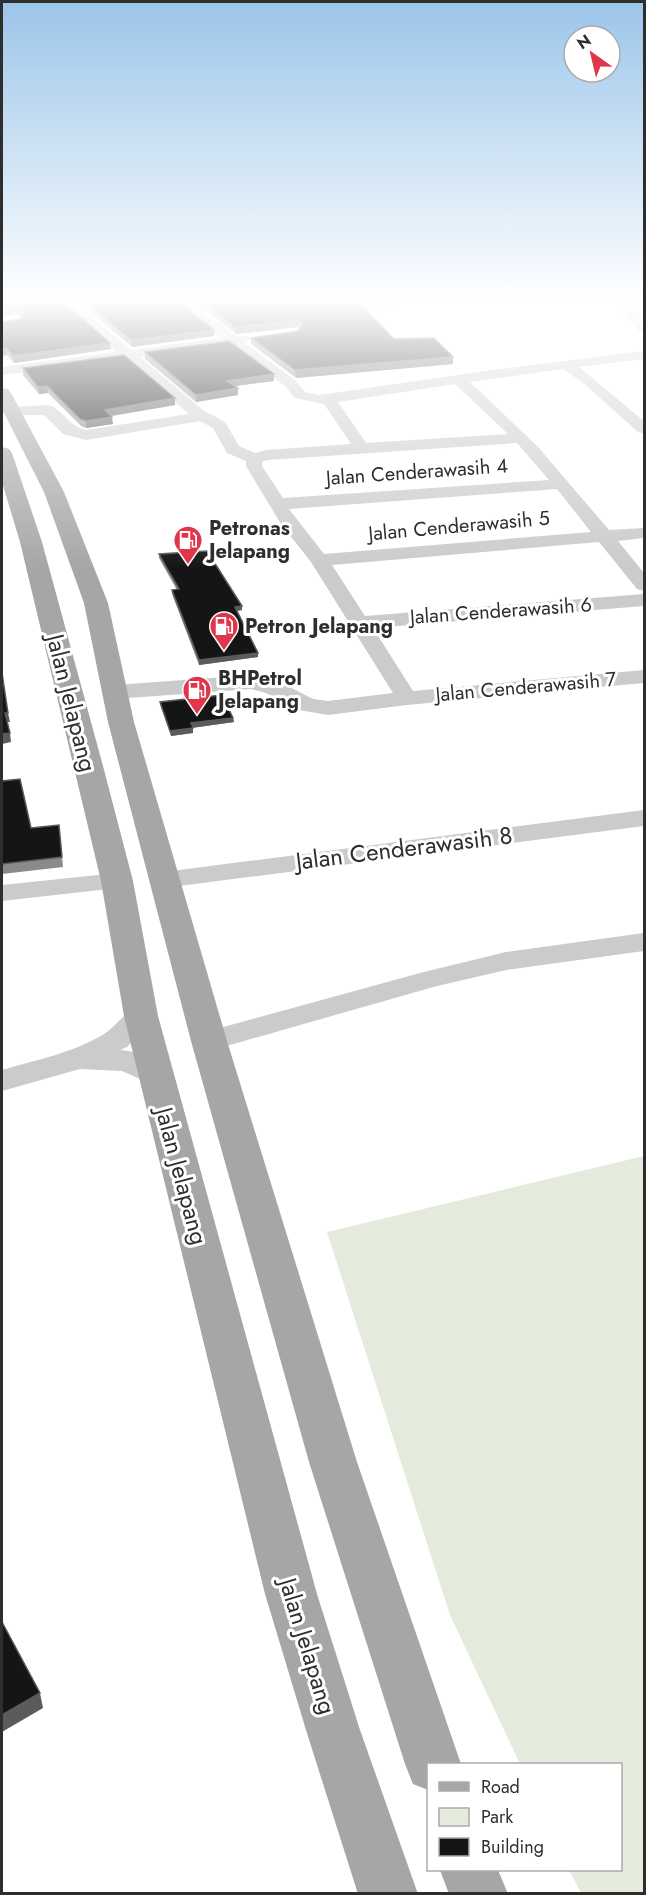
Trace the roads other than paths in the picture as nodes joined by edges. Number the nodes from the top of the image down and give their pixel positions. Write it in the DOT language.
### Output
graph roads {
  1 [pos="171,391"];
  2 [pos="299,391"];
  3 [pos="382,391"];
  4 [pos="473,391"];
  5 [pos="601,391"];
  6 [pos="2,393"];
  7 [pos="329,400"];
  8 [pos="645,411"];
  9 [pos="12,412"];
  10 [pos="624,412"];
  11 [pos="204,416"];
  12 [pos="645,429"];
  13 [pos="520,438"];
  14 [pos="362,448"];
  15 [pos="2,453"];
  16 [pos="260,457"];
  17 [pos="559,484"];
  18 [pos="278,504"];
  19 [pos="645,533"];
  20 [pos="603,536"];
  21 [pos="31,542"];
  22 [pos="319,561"];
  23 [pos="83,564"];
  24 [pos="645,585"];
  25 [pos="45,598"];
  26 [pos="645,600"];
  27 [pos="358,622"];
  28 [pos="645,676"];
  29 [pos="115,692"];
  30 [pos="406,698"];
  31 [pos="645,818"];
  32 [pos="164,879"];
  33 [pos="117,881"];
  34 [pos="2,893"];
  35 [pos="645,942"];
  36 [pos="141,1016"];
  37 [pos="209,1041"];
  38 [pos="80,1058"];
  39 [pos="156,1075"];
  40 [pos="2,1081"];
  41 [pos="433,1763"];
  42 [pos="470,1871"];
  43 [pos="388,1893"];
  44 [pos="479,1893"];
  1 -- 11 [label="street"];
  2 -- 7 [label="street"];
  3 -- 7 [label="street"];
  4 -- 13 [label="street"];
  5 -- 10 [label="street"];
  6 -- 9 [label="main road, Jalan Jelapang"];
  7 -- 14 [label="street"];
  8 -- 10 [label="street"];
  9 -- 11 [label="street"];
  9 -- 23 [label="main road, Jalan Jelapang"];
  10 -- 12 [label="street"];
  11 -- 16 [label="street"];
  13 -- 14 [label="street"];
  13 -- 17 [label="street"];
  14 -- 16 [label="street"];
  15 -- 21 [label="main road, Jalan Jelapang"];
  16 -- 18 [label="street"];
  17 -- 18 [label="street, Jalan Cenderawasih 4"];
  17 -- 20 [label="street"];
  18 -- 22 [label="street"];
  19 -- 20 [label="street, Jalan Cenderawasih 5"];
  20 -- 22 [label="street, Jalan Cenderawasih 5"];
  20 -- 24 [label="street"];
  21 -- 23 [label="main road"];
  21 -- 25 [label="main road, Jalan Jelapang"];
  22 -- 27 [label="street"];
  23 -- 25 [label="main road"];
  23 -- 29 [label="main road, Jalan Jelapang"];
  25 -- 33 [label="main road, Jalan Jelapang"];
  26 -- 27 [label="street, Jalan Cenderawasih 6"];
  27 -- 30 [label="street"];
  28 -- 30 [label="street, Jalan Cenderawasih 7"];
  29 -- 30 [label="street, Jalan Cenderawasih 7"];
  29 -- 32 [label="main road, Jalan Jelapang"];
  31 -- 32 [label="street, Jalan Cenderawasih 8"];
  32 -- 37 [label="main road, Jalan Jelapang"];
  33 -- 34 [label="street"];
  33 -- 36 [label="main road, Jalan Jelapang"];
  35 -- 37 [label="street"];
  36 -- 38 [label="street"];
  36 -- 39 [label="main road, Jalan Jelapang"];
  37 -- 41 [label="main road, Jalan Jelapang"];
  38 -- 39 [label="street"];
  38 -- 40 [label="street"];
  39 -- 43 [label="main road, Jalan Jelapang"];
  42 -- 44 [label="main road"];
}
